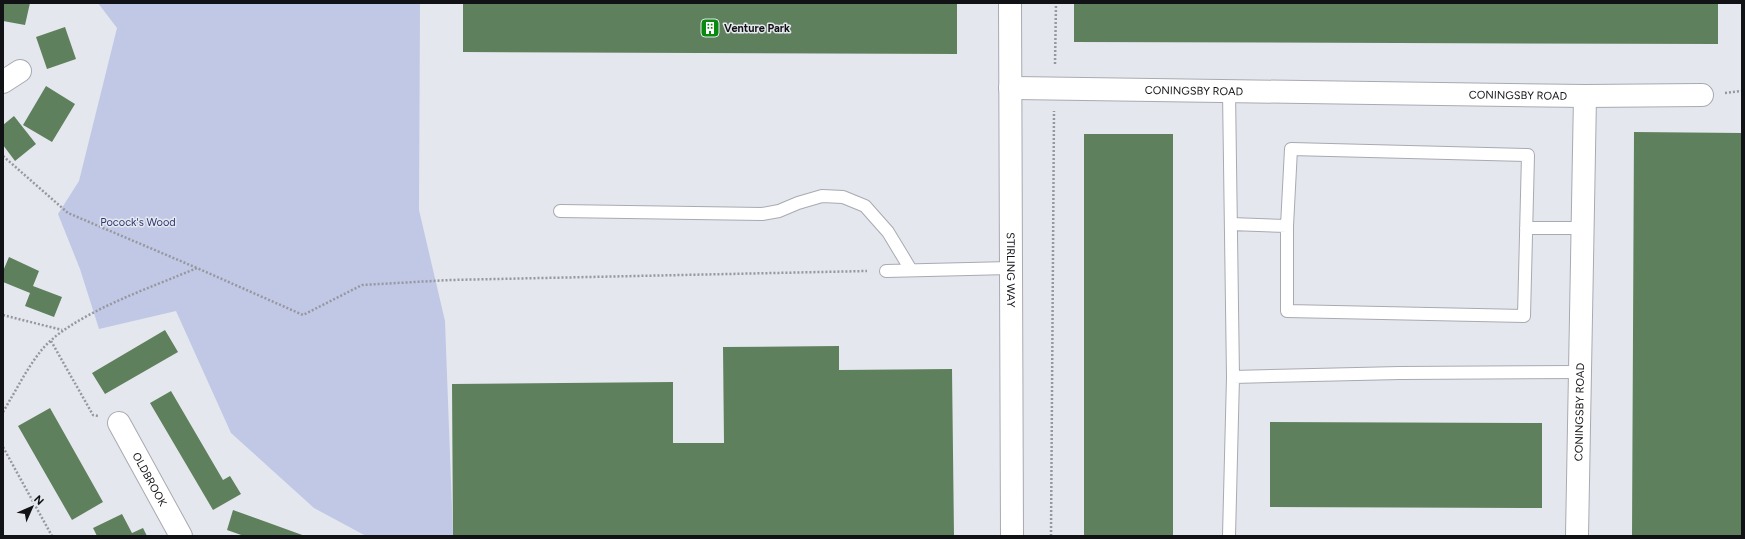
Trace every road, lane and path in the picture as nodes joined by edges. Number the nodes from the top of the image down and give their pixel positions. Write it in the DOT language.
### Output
graph roads {
  1 [pos="1010,3"];
  2 [pos="1056,3"];
  3 [pos="1055,61"];
  4 [pos="1010,88"];
  5 [pos="1229,91"];
  6 [pos="1702,95"];
  7 [pos="1585,96"];
  8 [pos="1053,144"];
  9 [pos="3,156"];
  10 [pos="560,211"];
  11 [pos="1231,224"];
  12 [pos="1287,226"];
  13 [pos="1526,228"];
  14 [pos="1582,228"];
  15 [pos="197,268"];
  16 [pos="1010,268"];
  17 [pos="911,270"];
  18 [pos="886,271"];
  19 [pos="3,315"];
  20 [pos="62,330"];
  21 [pos="51,341"];
  22 [pos="1579,372"];
  23 [pos="1233,377"];
  24 [pos="3,412"];
  25 [pos="119,423"];
  26 [pos="3,447"];
  27 [pos="52,536"];
  28 [pos="181,536"];
  29 [pos="1012,536"];
  30 [pos="1051,536"];
  31 [pos="1229,536"];
  32 [pos="1576,536"];
  1 -- 4 [label="street, STIRLING WAY"];
  2 -- 3 [label="path"];
  4 -- 5 [label="street, CONINGSBY ROAD"];
  4 -- 16 [label="street, STIRLING WAY"];
  5 -- 7 [label="street, CONINGSBY ROAD"];
  5 -- 11 [label="lane"];
  6 -- 7 [label="street"];
  7 -- 14 [label="street, CONINGSBY ROAD"];
  8 -- 30 [label="path"];
  9 -- 15 [label="path"];
  10 -- 17 [label="lane"];
  11 -- 12 [label="lane"];
  11 -- 23 [label="lane"];
  12 -- 13 [label="lane"];
  12 -- 13 [label="lane"];
  13 -- 14 [label="lane"];
  14 -- 22 [label="street, CONINGSBY ROAD"];
  15 -- 18 [label="path"];
  15 -- 20 [label="path"];
  16 -- 17 [label="lane"];
  16 -- 29 [label="street, STIRLING WAY"];
  17 -- 18 [label="lane"];
  19 -- 20 [label="path"];
  20 -- 21 [label="path"];
  21 -- 24 [label="path"];
  21 -- 25 [label="path"];
  22 -- 23 [label="lane"];
  22 -- 32 [label="street, CONINGSBY ROAD"];
  23 -- 31 [label="lane"];
  25 -- 28 [label="street, OLDBROOK"];
  26 -- 27 [label="path"];
}
